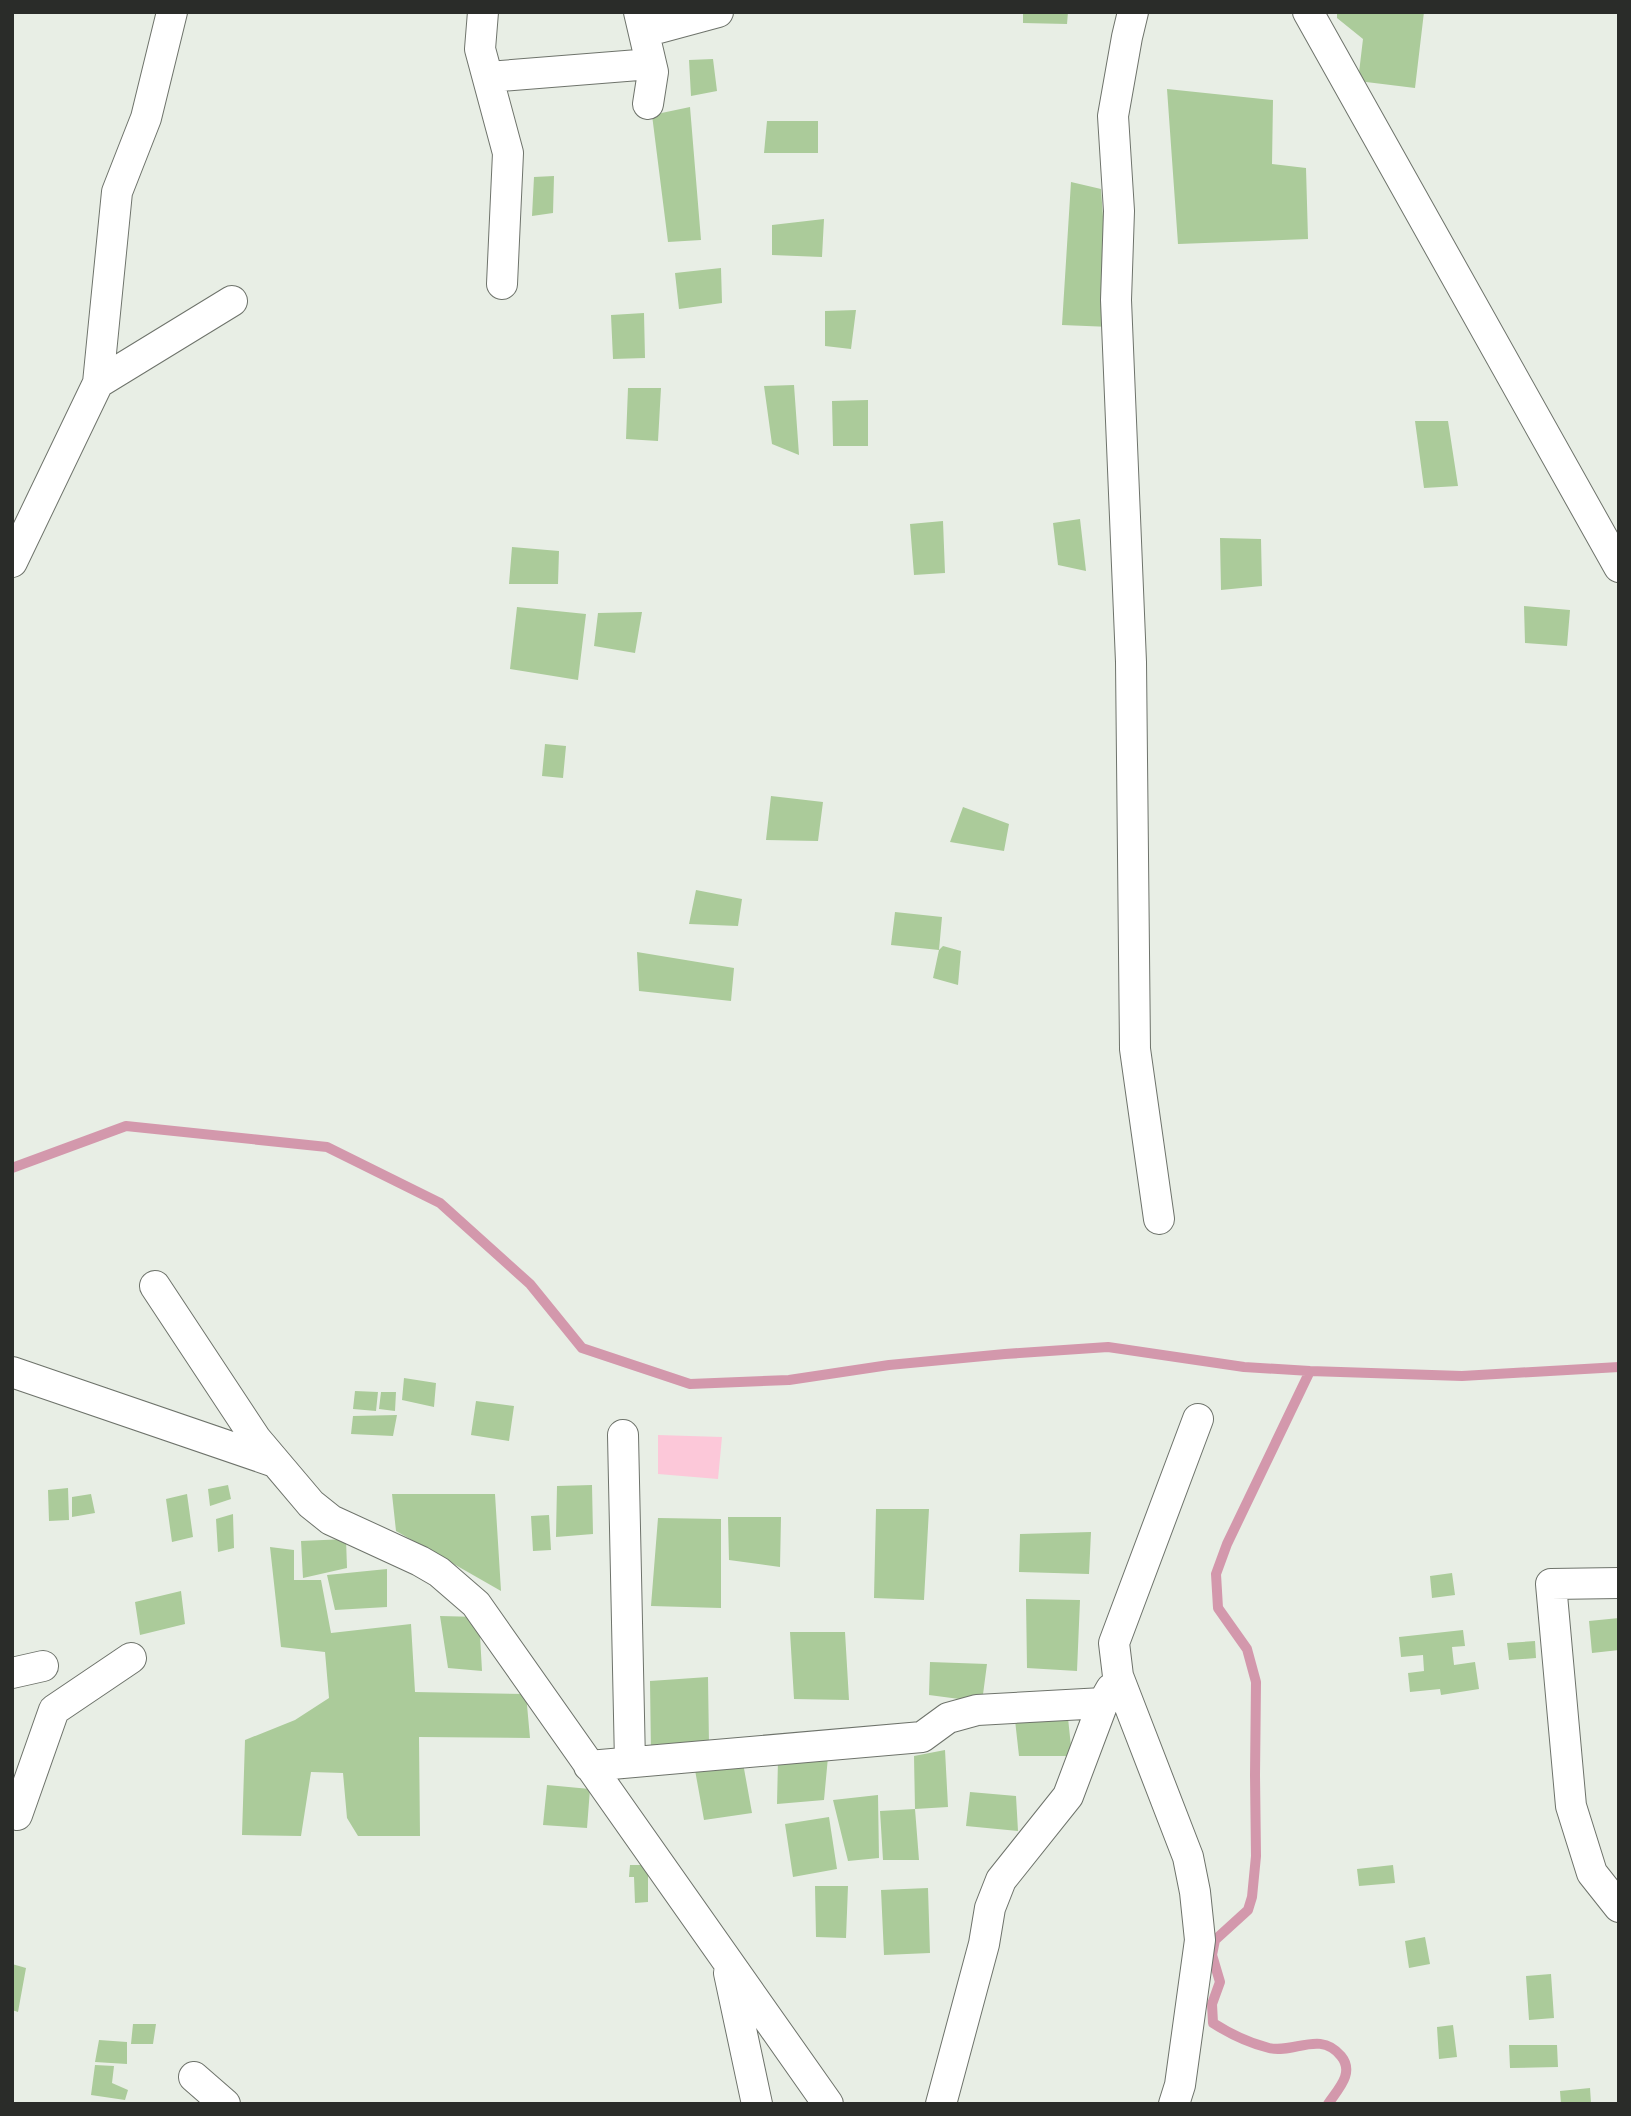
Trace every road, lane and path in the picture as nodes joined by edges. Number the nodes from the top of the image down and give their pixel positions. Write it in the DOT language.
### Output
graph roads {
  1 [pos="172,12"];
  2 [pos="483,12"];
  3 [pos="718,12"];
  4 [pos="1133,12"];
  5 [pos="1308,12"];
  6 [pos="642,22"];
  7 [pos="651,64"];
  8 [pos="488,77"];
  9 [pos="648,104"];
  10 [pos="502,284"];
  11 [pos="232,301"];
  12 [pos="98,383"];
  13 [pos="12,562"];
  14 [pos="1619,567"];
  15 [pos="1159,1219"];
  16 [pos="155,1286"];
  17 [pos="12,1372"];
  18 [pos="1198,1419"];
  19 [pos="622,1436"];
  20 [pos="276,1462"];
  21 [pos="1619,1583"];
  22 [pos="131,1658"];
  23 [pos="43,1665"];
  24 [pos="12,1673"];
  25 [pos="1118,1676"];
  26 [pos="1103,1703"];
  27 [pos="630,1762"];
  28 [pos="589,1766"];
  29 [pos="12,1809"];
  30 [pos="1619,1907"];
  31 [pos="726,1959"];
  32 [pos="194,2077"];
  33 [pos="225,2104"];
  34 [pos="757,2104"];
  35 [pos="828,2104"];
  36 [pos="941,2104"];
  37 [pos="1174,2104"];
  1 -- 12 [label="street"];
  2 -- 8 [label="street"];
  3 -- 6 [label="street"];
  4 -- 15 [label="street"];
  5 -- 14 [label="street"];
  6 -- 7 [label="street"];
  7 -- 8 [label="street"];
  7 -- 9 [label="street"];
  8 -- 10 [label="street"];
  11 -- 12 [label="street"];
  12 -- 13 [label="street"];
  16 -- 20 [label="street"];
  17 -- 20 [label="street"];
  18 -- 25 [label="street"];
  19 -- 27 [label="street"];
  20 -- 28 [label="street"];
  21 -- 30 [label="street"];
  22 -- 29 [label="street"];
  23 -- 24 [label="street"];
  25 -- 26 [label="street"];
  25 -- 37 [label="street"];
  26 -- 27 [label="street"];
  26 -- 36 [label="street"];
  27 -- 28 [label="street"];
  28 -- 31 [label="street"];
  31 -- 34 [label="street"];
  31 -- 35 [label="street"];
  32 -- 33 [label="street"];
}
